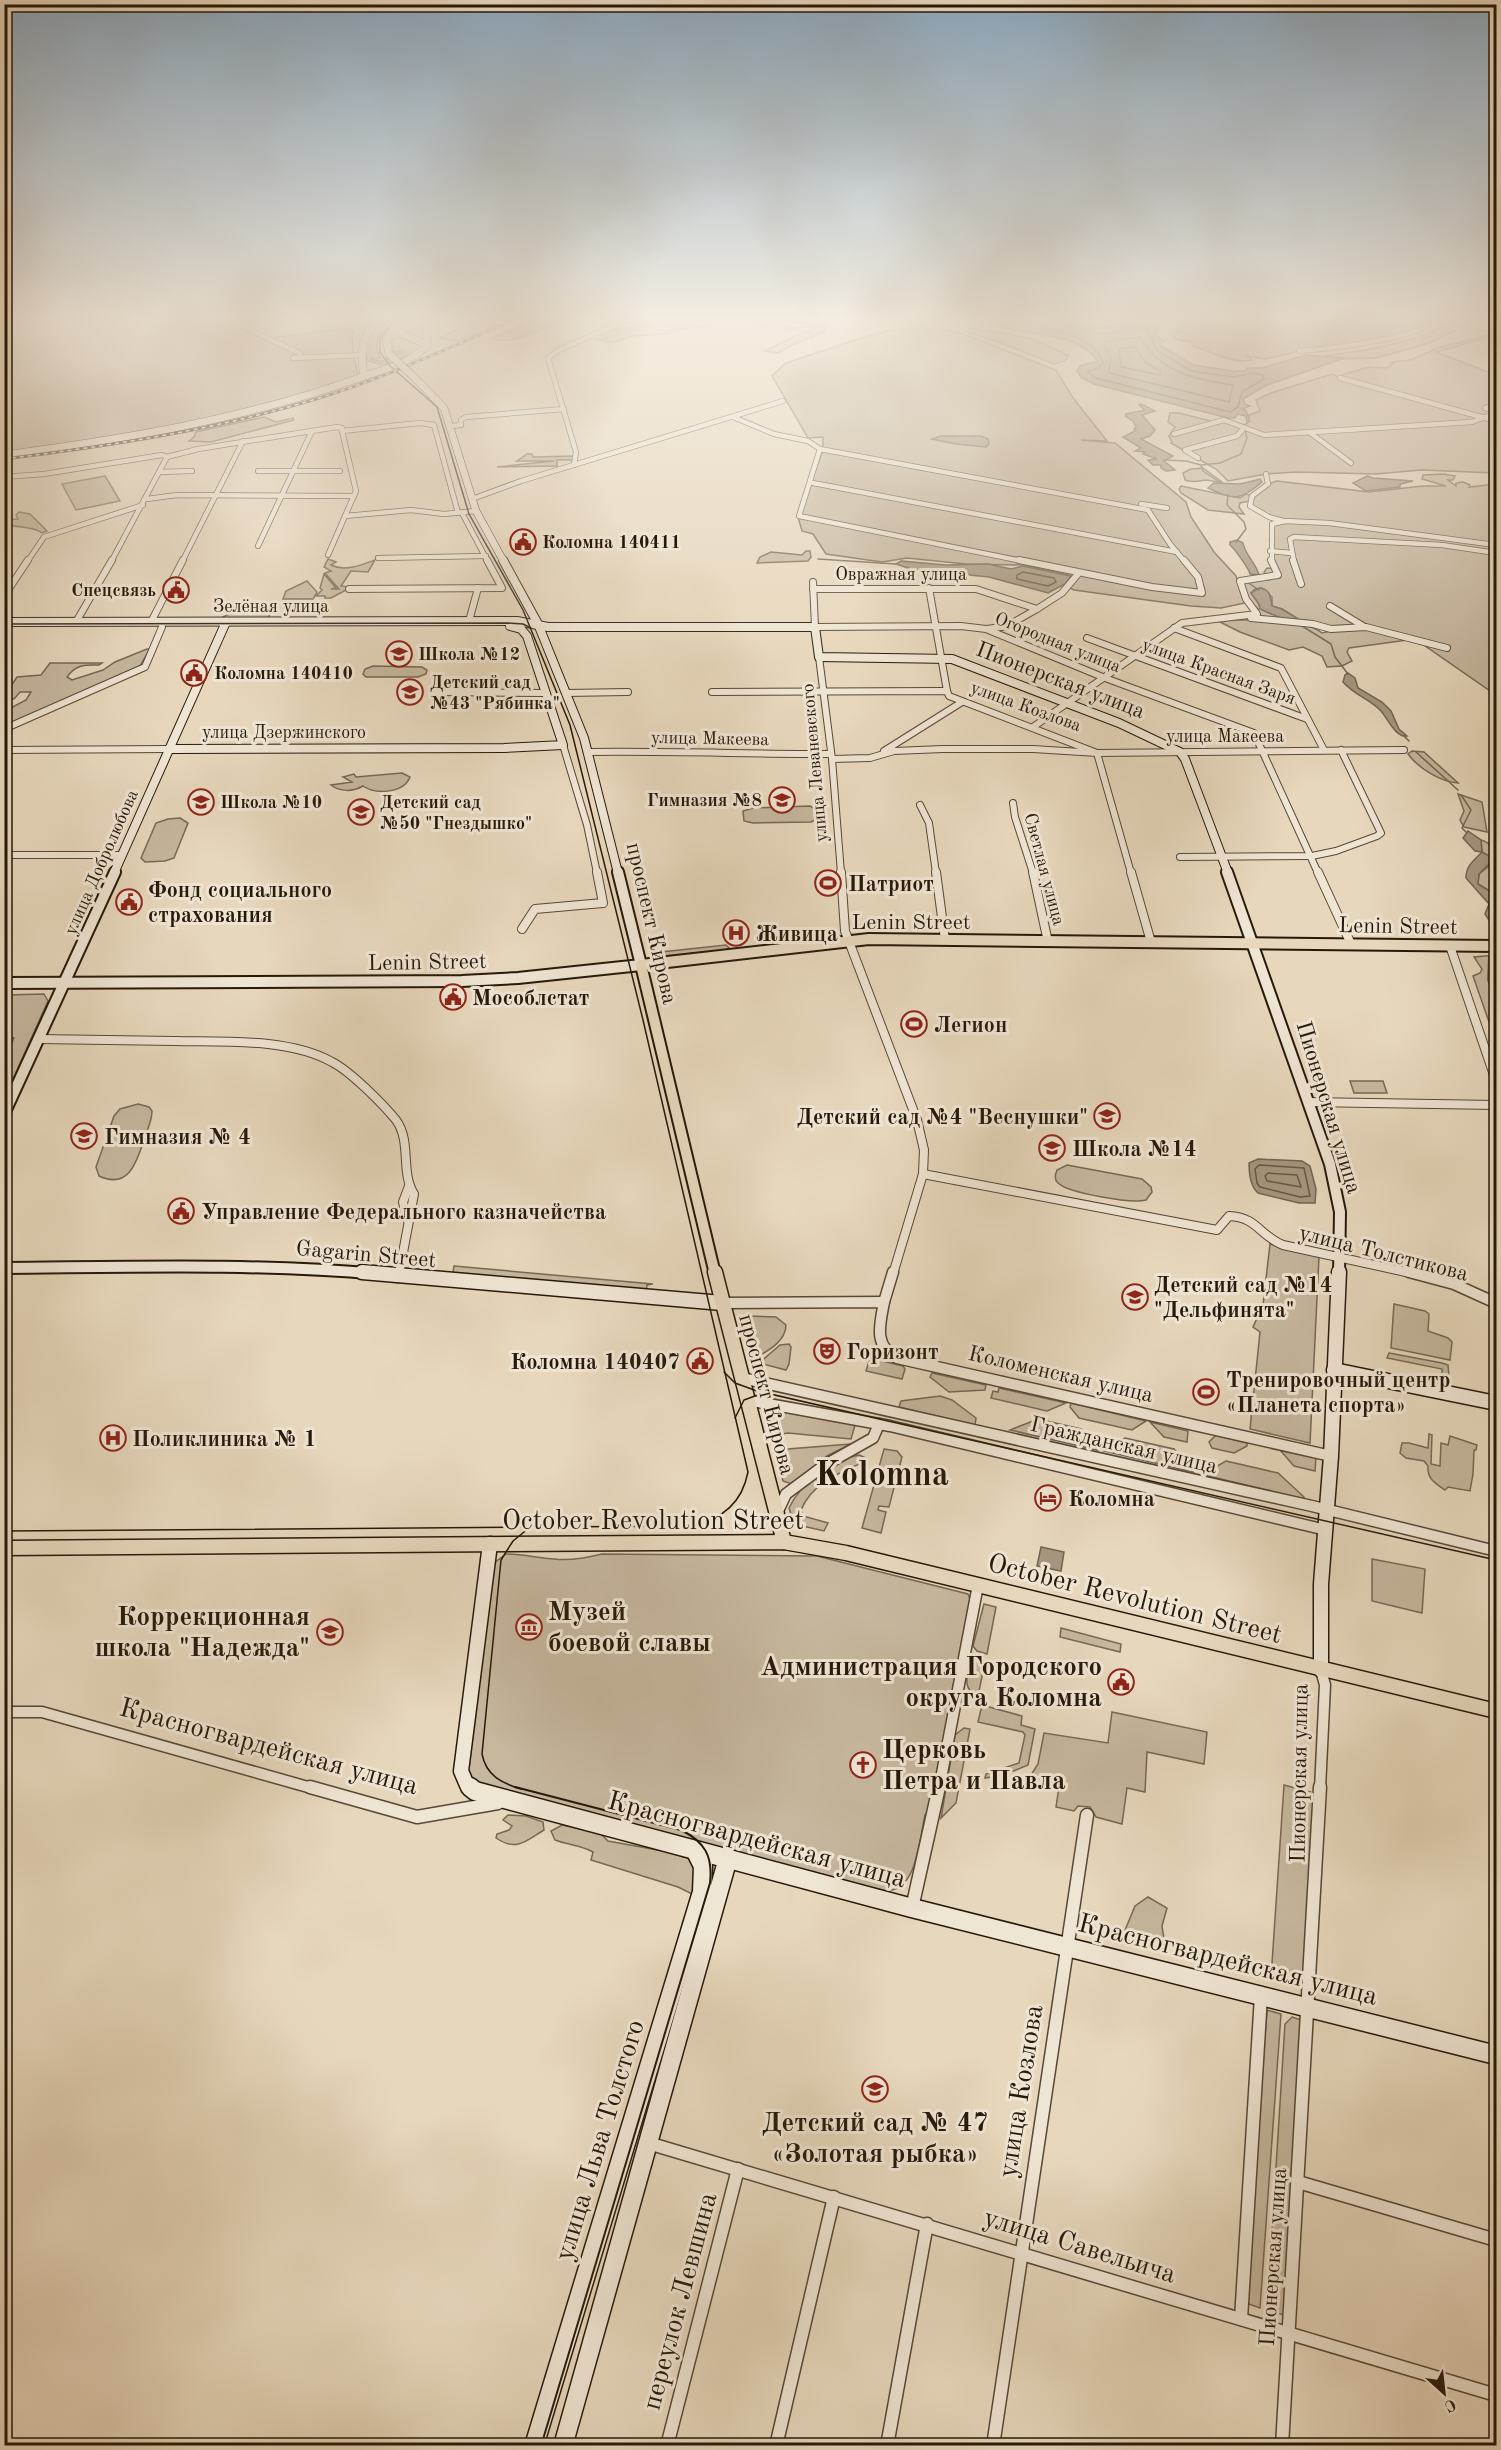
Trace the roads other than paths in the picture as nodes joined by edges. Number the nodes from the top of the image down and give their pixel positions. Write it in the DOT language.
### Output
graph roads {
  1 [pos="157,432"];
  2 [pos="303,432"];
  3 [pos="311,432"];
  4 [pos="342,432"];
  5 [pos="436,432"];
  6 [pos="453,432"];
  7 [pos="571,432"];
  8 [pos="682,432"];
  9 [pos="770,432"];
  10 [pos="1180,432"];
  11 [pos="1240,432"];
  12 [pos="1252,432"];
  13 [pos="1304,432"];
  14 [pos="1309,432"];
  15 [pos="1174,434"];
  16 [pos="243,441"];
  17 [pos="808,441"];
  18 [pos="820,449"];
  19 [pos="4,455"];
  20 [pos="165,456"];
  21 [pos="1198,458"];
  22 [pos="1351,463"];
  23 [pos="574,465"];
  24 [pos="192,471"];
  25 [pos="258,471"];
  26 [pos="295,471"];
  27 [pos="340,471"];
  28 [pos="159,472"];
  29 [pos="1266,474"];
  30 [pos="4,477"];
  31 [pos="813,483"];
  32 [pos="217,495"];
  33 [pos="282,495"];
  34 [pos="354,496"];
  35 [pos="472,499"];
  36 [pos="145,502"];
  37 [pos="1167,508"];
  38 [pos="476,511"];
  39 [pos="460,513"];
  40 [pos="345,516"];
  41 [pos="1285,521"];
  42 [pos="1497,545"];
  43 [pos="258,546"];
  44 [pos="1270,551"];
  45 [pos="1177,552"];
  46 [pos="1291,553"];
  47 [pos="1497,553"];
  48 [pos="328,555"];
  49 [pos="486,556"];
  50 [pos="378,558"];
  51 [pos="1078,573"];
  52 [pos="1300,584"];
  53 [pos="813,585"];
  54 [pos="478,588"];
  55 [pos="929,588"];
  56 [pos="350,589"];
  57 [pos="4,596"];
  58 [pos="1330,606"];
  59 [pos="1037,609"];
  60 [pos="1250,618"];
  61 [pos="469,621"];
  62 [pos="4,622"];
  63 [pos="76,622"];
  64 [pos="152,622"];
  65 [pos="225,624"];
  66 [pos="538,624"];
  67 [pos="934,626"];
  68 [pos="4,627"];
  69 [pos="162,627"];
  70 [pos="814,627"];
  71 [pos="1366,627"];
  72 [pos="1174,628"];
  73 [pos="986,629"];
  74 [pos="1087,638"];
  75 [pos="1447,648"];
  76 [pos="1133,656"];
  77 [pos="819,657"];
  78 [pos="941,657"];
  79 [pos="1105,678"];
  80 [pos="823,691"];
  81 [pos="947,691"];
  82 [pos="436,692"];
  83 [pos="628,692"];
  84 [pos="712,692"];
  85 [pos="546,693"];
  86 [pos="566,693"];
  87 [pos="962,702"];
  88 [pos="1068,702"];
  89 [pos="1307,719"];
  90 [pos="1034,727"];
  91 [pos="4,729"];
  92 [pos="563,745"];
  93 [pos="169,749"];
  94 [pos="4,750"];
  95 [pos="1324,750"];
  96 [pos="1341,750"];
  97 [pos="1404,750"];
  98 [pos="589,752"];
  99 [pos="1180,752"];
  100 [pos="1262,752"];
  101 [pos="1098,753"];
  102 [pos="831,756"];
  103 [pos="876,756"];
  104 [pos="1014,803"];
  105 [pos="920,805"];
  106 [pos="1377,836"];
  107 [pos="4,855"];
  108 [pos="122,855"];
  109 [pos="1312,856"];
  110 [pos="1180,857"];
  111 [pos="1220,857"];
  112 [pos="522,929"];
  113 [pos="848,940"];
  114 [pos="945,940"];
  115 [pos="1048,942"];
  116 [pos="1151,942"];
  117 [pos="1254,943"];
  118 [pos="1351,944"];
  119 [pos="1450,946"];
  120 [pos="1497,946"];
  121 [pos="641,965"];
  122 [pos="66,982"];
  123 [pos="4,983"];
  124 [pos="38,1038"];
  125 [pos="1497,1082"];
  126 [pos="1308,1102"];
  127 [pos="1497,1105"];
  128 [pos="4,1114"];
  129 [pos="923,1174"];
  130 [pos="1340,1259"];
  131 [pos="4,1268"];
  132 [pos="398,1277"];
  133 [pos="884,1302"];
  134 [pos="722,1303"];
  135 [pos="1497,1303"];
  136 [pos="1334,1370"];
  137 [pos="742,1378"];
  138 [pos="747,1400"];
  139 [pos="1497,1403"];
  140 [pos="879,1424"];
  141 [pos="1331,1456"];
  142 [pos="1327,1509"];
  143 [pos="777,1514"];
  144 [pos="1326,1530"];
  145 [pos="784,1542"];
  146 [pos="490,1544"];
  147 [pos="4,1548"];
  148 [pos="1497,1551"];
  149 [pos="978,1585"];
  150 [pos="1321,1670"];
  151 [pos="1497,1711"];
  152 [pos="4,1712"];
  153 [pos="507,1801"];
  154 [pos="1087,1815"];
  155 [pos="695,1850"];
  156 [pos="728,1858"];
  157 [pos="912,1908"];
  158 [pos="1066,1946"];
  159 [pos="1262,1994"];
  160 [pos="1309,2007"];
  161 [pos="1497,2055"];
  162 [pos="648,2143"];
  163 [pos="738,2169"];
  164 [pos="1298,2182"];
  165 [pos="834,2197"];
  166 [pos="927,2224"];
  167 [pos="1497,2240"];
  168 [pos="1021,2252"];
  169 [pos="1241,2319"];
  170 [pos="1287,2334"];
  171 [pos="1497,2395"];
  172 [pos="534,2445"];
  173 [pos="563,2445"];
  174 [pos="667,2445"];
  175 [pos="776,2445"];
  176 [pos="887,2445"];
  177 [pos="993,2445"];
  178 [pos="1282,2445"];
  1 -- 19 [label="street"];
  2 -- 16 [label="street"];
  3 -- 26 [label="street"];
  4 -- 34 [label="street"];
  5 -- 39 [label="street"];
  6 -- 35 [label="street, проспект Кирова"];
  7 -- 23 [label="street"];
  8 -- 23 [label="street"];
  9 -- 17 [label="street"];
  10 -- 15 [label="street"];
  11 -- 21 [label="street"];
  12 -- 13 [label="street"];
  14 -- 22 [label="street"];
  16 -- 20 [label="street"];
  16 -- 32 [label="street"];
  17 -- 18 [label="street"];
  17 -- 37 [label="street"];
  18 -- 45 [label="street"];
  18 -- 51 [label="street"];
  20 -- 28 [label="street"];
  20 -- 30 [label="street"];
  23 -- 35 [label="street"];
  24 -- 28 [label="street"];
  25 -- 26 [label="street"];
  26 -- 27 [label="street"];
  26 -- 33 [label="street"];
  28 -- 36 [label="street"];
  29 -- 41 [label="street"];
  31 -- 45 [label="street"];
  32 -- 33 [label="street"];
  32 -- 36 [label="street"];
  32 -- 64 [label="street"];
  33 -- 34 [label="street"];
  33 -- 43 [label="street"];
  34 -- 40 [label="street"];
  35 -- 38 [label="street, проспект Кирова"];
  36 -- 57 [label="street"];
  36 -- 63 [label="street"];
  38 -- 39 [label="street"];
  38 -- 66 [label="street, проспект Кирова"];
  39 -- 40 [label="street"];
  39 -- 49 [label="street"];
  40 -- 48 [label="street"];
  41 -- 42 [label="street"];
  41 -- 44 [label="street"];
  44 -- 46 [label="street"];
  44 -- 60 [label="street"];
  45 -- 51 [label="street"];
  46 -- 47 [label="street"];
  46 -- 52 [label="street"];
  49 -- 50 [label="street"];
  49 -- 54 [label="street"];
  51 -- 59 [label="street"];
  53 -- 55 [label="street, Овражная улица"];
  53 -- 70 [label="street, улица Леваневского"];
  54 -- 56 [label="street"];
  54 -- 61 [label="street"];
  55 -- 59 [label="street, Овражная улица"];
  55 -- 67 [label="street"];
  58 -- 71 [label="street"];
  59 -- 73 [label="street"];
  60 -- 71 [label="street"];
  60 -- 72 [label="street"];
  61 -- 65 [label="street, Зелёная улица"];
  61 -- 66 [label="street, Зелёная улица"];
  62 -- 63 [label="street, Зелёная улица"];
  63 -- 64 [label="street, Зелёная улица"];
  64 -- 65 [label="street, Зелёная улица"];
  65 -- 69 [label="street, Зелёная улица"];
  65 -- 85 [label="street, Зелёная улица"];
  65 -- 93 [label="street, улица Добролюбова"];
  66 -- 70 [label="street, Огородная улица"];
  66 -- 86 [label="street, проспект Кирова"];
  67 -- 70 [label="street, Огородная улица"];
  67 -- 73 [label="street, Огородная улица"];
  67 -- 78 [label="street"];
  68 -- 69 [label="street, Зелёная улица"];
  69 -- 91 [label="street"];
  70 -- 77 [label="street, улица Леваневского"];
  71 -- 75 [label="street"];
  72 -- 76 [label="street"];
  72 -- 89 [label="street"];
  73 -- 79 [label="street, Огородная улица"];
  74 -- 76 [label="street, улица Красная Заря"];
  76 -- 79 [label="street"];
  76 -- 89 [label="street, улица Красная Заря"];
  77 -- 78 [label="street, Пионерская улица"];
  77 -- 80 [label="street, улица Леваневского"];
  78 -- 81 [label="street"];
  78 -- 88 [label="street, Пионерская улица"];
  79 -- 88 [label="street"];
  79 -- 100 [label="street, Огородная улица"];
  80 -- 81 [label="street, улица Козлова"];
  80 -- 84 [label="street, улица Козлова"];
  80 -- 102 [label="street, улица Леваневского"];
  81 -- 87 [label="street, улица Козлова"];
  82 -- 85 [label="street"];
  83 -- 86 [label="street"];
  85 -- 86 [label="street"];
  85 -- 92 [label="street"];
  86 -- 98 [label="street, проспект Кирова"];
  87 -- 90 [label="street, улица Козлова"];
  87 -- 103 [label="street"];
  88 -- 90 [label="street"];
  88 -- 99 [label="street, Пионерская улица"];
  89 -- 95 [label="street, улица Красная Заря"];
  90 -- 101 [label="street, улица Козлова"];
  92 -- 93 [label="street, улица Дзержинского"];
  92 -- 112 [label="street"];
  93 -- 94 [label="street, улица Дзержинского"];
  93 -- 108 [label="street, улица Добролюбова"];
  95 -- 96 [label="street, улица Макеева"];
  95 -- 100 [label="street, улица Макеева"];
  96 -- 97 [label="street, улица Макеева"];
  96 -- 106 [label="street"];
  98 -- 102 [label="street, улица Макеева"];
  98 -- 121 [label="street, проспект Кирова"];
  99 -- 100 [label="street, улица Макеева"];
  99 -- 101 [label="street, улица Макеева"];
  99 -- 111 [label="street, Пионерская улица"];
  100 -- 109 [label="street, Огородная улица"];
  101 -- 103 [label="street, улица Макеева"];
  101 -- 116 [label="street, улица Козлова"];
  102 -- 103 [label="street, улица Макеева"];
  102 -- 113 [label="street, улица Леваневского"];
  104 -- 115 [label="street, Светлая улица"];
  105 -- 114 [label="street"];
  106 -- 109 [label="street"];
  107 -- 108 [label="street"];
  108 -- 122 [label="street, улица Добролюбова"];
  109 -- 111 [label="street"];
  109 -- 118 [label="street, Огородная улица"];
  110 -- 111 [label="street"];
  111 -- 117 [label="street, Пионерская улица"];
  113 -- 114 [label="main road, Lenin Street"];
  113 -- 121 [label="main road, Lenin Street"];
  113 -- 129 [label="street, улица Леваневского"];
  114 -- 115 [label="main road, Lenin Street"];
  115 -- 116 [label="main road, Lenin Street"];
  116 -- 117 [label="main road, Lenin Street"];
  117 -- 118 [label="main road, Lenin Street"];
  117 -- 126 [label="street, Пионерская улица"];
  118 -- 119 [label="main road, Lenin Street"];
  119 -- 120 [label="main road, Lenin Street"];
  119 -- 125 [label="street"];
  121 -- 122 [label="street, Lenin Street"];
  121 -- 134 [label="main road, проспект Кирова"];
  122 -- 123 [label="street, Lenin Street"];
  122 -- 124 [label="street, улица Добролюбова"];
  124 -- 128 [label="street, улица Добролюбова"];
  124 -- 132 [label="street"];
  126 -- 127 [label="street"];
  126 -- 130 [label="street, Пионерская улица"];
  129 -- 130 [label="street, улица Толстикова"];
  129 -- 133 [label="street, улица Леваневского"];
  130 -- 135 [label="street, улица Толстикова"];
  130 -- 136 [label="street, Пионерская улица"];
  131 -- 132 [label="street, Gagarin Street"];
  132 -- 134 [label="street, Gagarin Street"];
  133 -- 134 [label="street"];
  133 -- 141 [label="street, Коломенская улица"];
  134 -- 137 [label="main road, проспект Кирова"];
  136 -- 139 [label="street"];
  136 -- 141 [label="street, Пионерская улица"];
  137 -- 138 [label="main road, проспект Кирова"];
  137 -- 142 [label="street, Гражданская улица"];
  138 -- 140 [label="street, Гражданская улица"];
  138 -- 143 [label="main road, проспект Кирова"];
  140 -- 143 [label="street"];
  140 -- 144 [label="street, Гражданская улица"];
  141 -- 142 [label="street, Пионерская улица"];
  142 -- 144 [label="street, Пионерская улица"];
  142 -- 148 [label="street, Гражданская улица"];
  143 -- 145 [label="main road, проспект Кирова"];
  144 -- 150 [label="street, Пионерская улица"];
  145 -- 146 [label="main road, October Revolution Street"];
  145 -- 149 [label="main road, October Revolution Street"];
  146 -- 147 [label="main road, October Revolution Street"];
  146 -- 153 [label="street"];
  149 -- 150 [label="main road, October Revolution Street"];
  149 -- 157 [label="street"];
  150 -- 151 [label="main road, October Revolution Street"];
  150 -- 160 [label="street, Пионерская улица"];
  152 -- 153 [label="street, Красногвардейская улица"];
  153 -- 155 [label="street, Красногвардейская улица"];
  154 -- 158 [label="street, улица Козлова"];
  155 -- 156 [label="street, Красногвардейская улица"];
  155 -- 172 [label="street, улица Льва Толстого"];
  156 -- 157 [label="street, Красногвардейская улица"];
  156 -- 162 [label="street, улица Льва Толстого"];
  157 -- 158 [label="street, Красногвардейская улица"];
  158 -- 159 [label="street, Красногвардейская улица"];
  158 -- 168 [label="street, улица Козлова"];
  159 -- 160 [label="street, Красногвардейская улица"];
  159 -- 169 [label="street"];
  160 -- 161 [label="street, Красногвардейская улица"];
  160 -- 164 [label="street, Пионерская улица"];
  162 -- 163 [label="street, улица Савельича"];
  162 -- 173 [label="street, улица Льва Толстого"];
  163 -- 165 [label="street, улица Савельича"];
  163 -- 174 [label="street, переулок Левшина"];
  164 -- 167 [label="street"];
  164 -- 170 [label="street, Пионерская улица"];
  165 -- 166 [label="street, улица Савельича"];
  165 -- 175 [label="street"];
  166 -- 168 [label="street, улица Савельича"];
  166 -- 176 [label="street"];
  168 -- 169 [label="street, улица Савельича"];
  168 -- 177 [label="street, улица Козлова"];
  169 -- 170 [label="street, улица Савельича"];
  170 -- 171 [label="street, улица Савельича"];
  170 -- 178 [label="street, Пионерская улица"];
}
